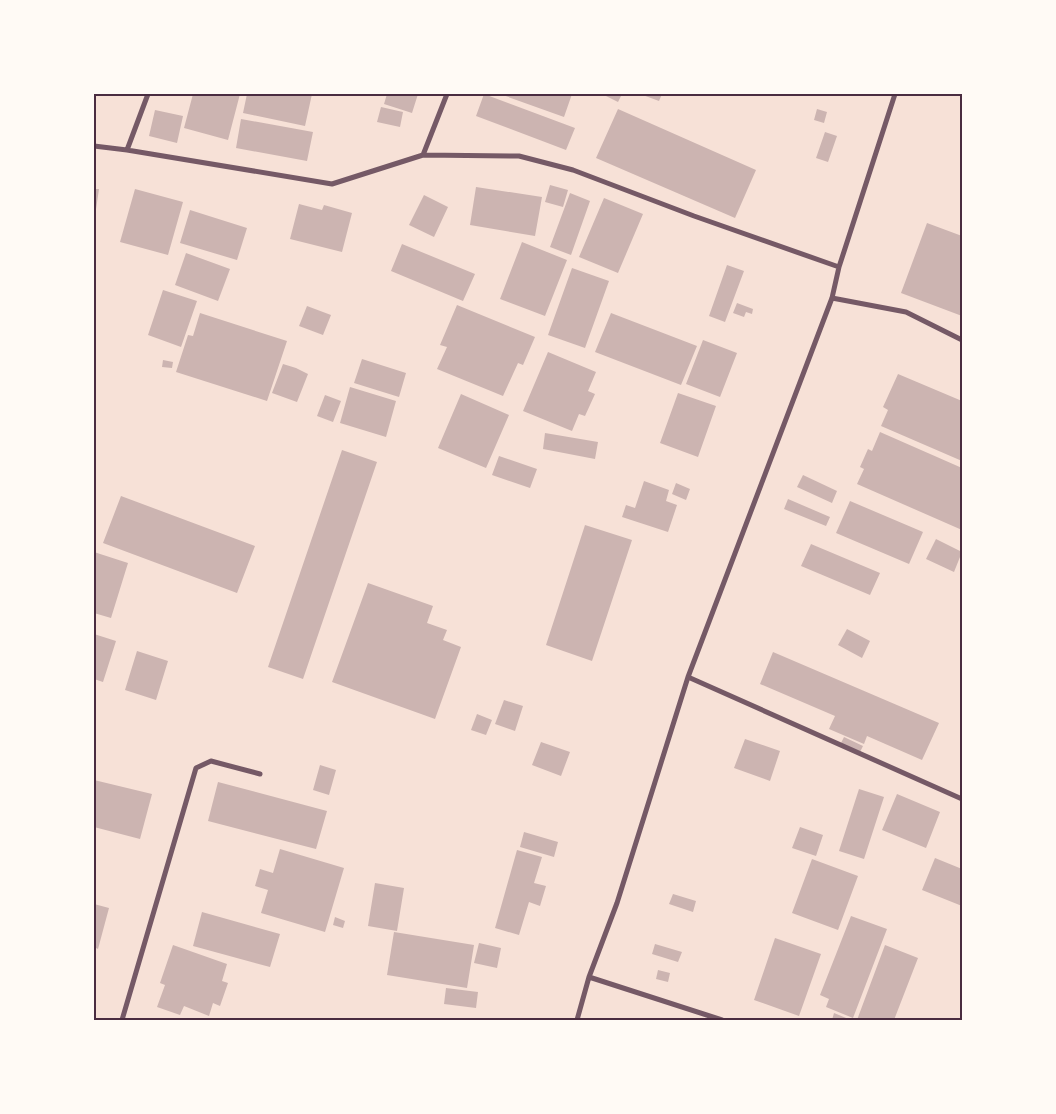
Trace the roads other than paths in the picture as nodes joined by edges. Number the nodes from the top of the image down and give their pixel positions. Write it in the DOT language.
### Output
graph roads {
  1 [pos="148,94"];
  2 [pos="447,94"];
  3 [pos="895,94"];
  4 [pos="94,146"];
  5 [pos="127,150"];
  6 [pos="423,155"];
  7 [pos="839,267"];
  8 [pos="832,298"];
  9 [pos="962,340"];
  10 [pos="688,677"];
  11 [pos="260,774"];
  12 [pos="962,799"];
  13 [pos="590,978"];
  14 [pos="122,1020"];
  15 [pos="576,1020"];
  16 [pos="722,1020"];
  1 -- 5 [label="street"];
  2 -- 6 [label="street"];
  3 -- 7 [label="street"];
  4 -- 5 [label="street"];
  5 -- 6 [label="street"];
  6 -- 7 [label="street"];
  7 -- 8 [label="street"];
  8 -- 9 [label="street"];
  8 -- 10 [label="street"];
  10 -- 12 [label="street"];
  10 -- 13 [label="street"];
  11 -- 14 [label="street"];
  13 -- 15 [label="street"];
  13 -- 16 [label="street"];
}
